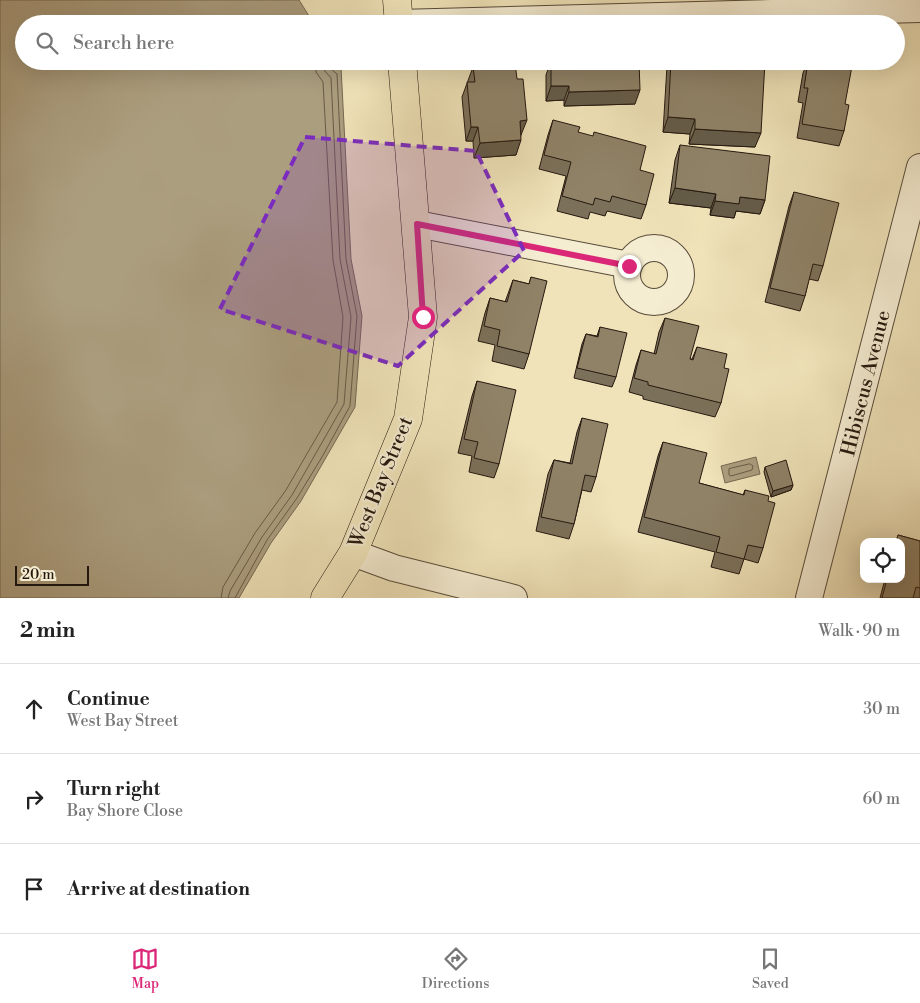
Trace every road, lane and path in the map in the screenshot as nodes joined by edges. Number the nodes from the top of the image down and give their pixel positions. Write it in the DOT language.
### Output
graph roads {
  1 [pos="397,0"];
  2 [pos="920,10"];
  3 [pos="398,15"];
  4 [pos="734,15"];
  5 [pos="403,70"];
  6 [pos="920,167"];
  7 [pos="417,224"];
  8 [pos="629,266"];
  9 [pos="353,553"];
  10 [pos="325,598"];
  11 [pos="514,598"];
  12 [pos="809,598"];
  1 -- 3 [label="main road"];
  2 -- 4 [label="street"];
  5 -- 7 [label="main road, West Bay Street"];
  6 -- 12 [label="street, Hibiscus Avenue"];
  7 -- 8 [label="street"];
  7 -- 9 [label="main road, West Bay Street"];
  9 -- 10 [label="main road, West Bay Street"];
  9 -- 11 [label="street"];
}
